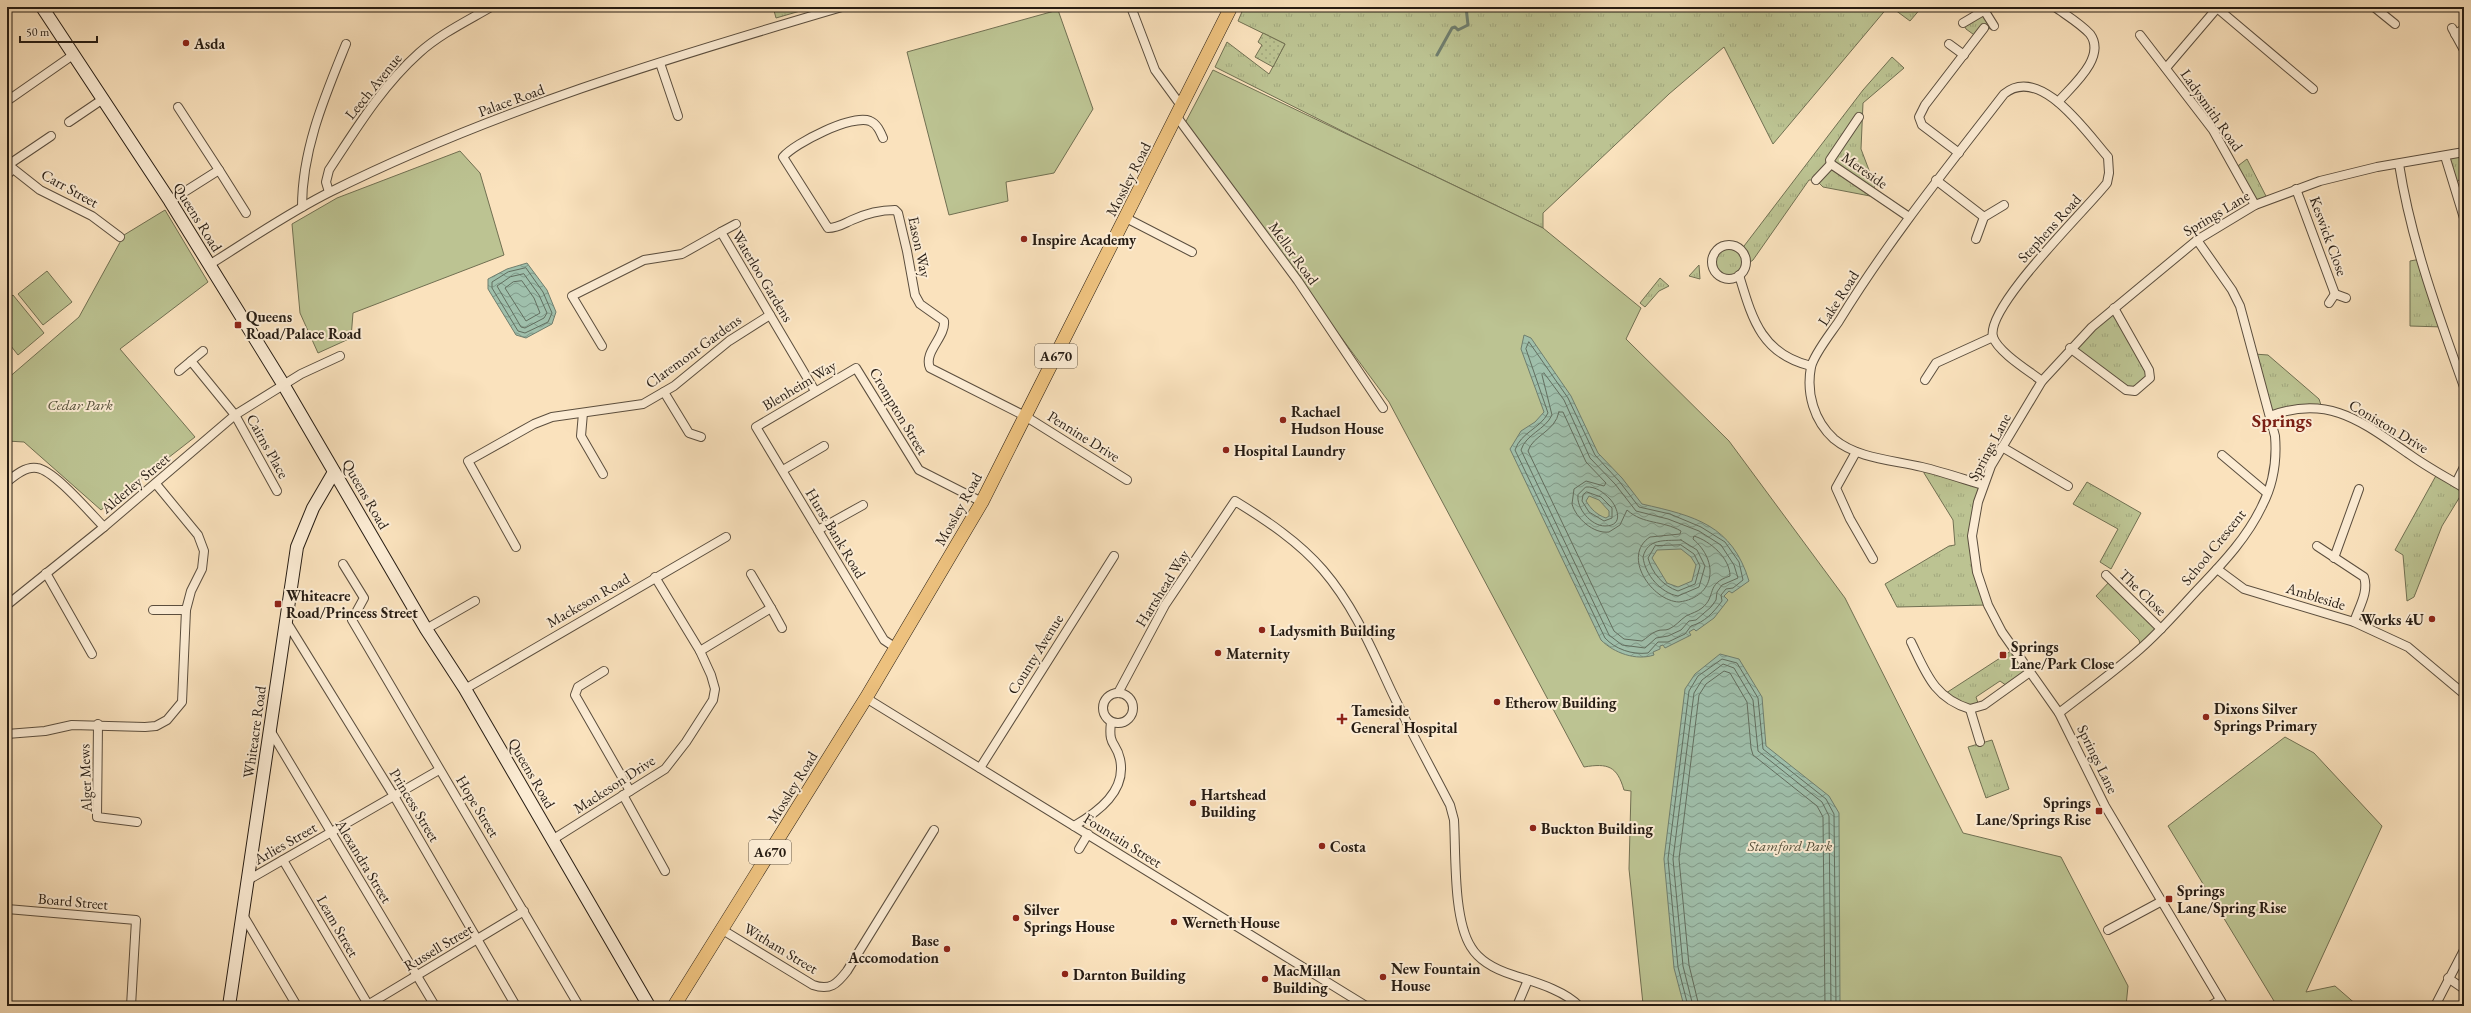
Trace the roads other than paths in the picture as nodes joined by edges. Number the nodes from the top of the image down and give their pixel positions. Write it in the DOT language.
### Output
graph roads {
  1 [pos="42,7"];
  2 [pos="491,7"];
  3 [pos="842,7"];
  4 [pos="1131,7"];
  5 [pos="1231,7"];
  6 [pos="2055,7"];
  7 [pos="2374,7"];
  8 [pos="1987,8"];
  9 [pos="2218,8"];
  10 [pos="1963,23"];
  11 [pos="2395,24"];
  12 [pos="1994,26"];
  13 [pos="1984,28"];
  14 [pos="2464,29"];
  15 [pos="2140,35"];
  16 [pos="346,44"];
  17 [pos="1949,44"];
  18 [pos="2464,50"];
  19 [pos="1964,54"];
  20 [pos="73,55"];
  21 [pos="660,63"];
  22 [pos="2166,68"];
  23 [pos="2313,89"];
  24 [pos="2046,93"];
  25 [pos="103,99"];
  26 [pos="7,102"];
  27 [pos="2058,102"];
  28 [pos="178,107"];
  29 [pos="1180,112"];
  30 [pos="678,116"];
  31 [pos="1859,118"];
  32 [pos="69,122"];
  33 [pos="51,136"];
  34 [pos="883,138"];
  35 [pos="2464,152"];
  36 [pos="1959,153"];
  37 [pos="2445,156"];
  38 [pos="1830,164"];
  39 [pos="2399,164"];
  40 [pos="9,168"];
  41 [pos="219,170"];
  42 [pos="1816,180"];
  43 [pos="1936,180"];
  44 [pos="2296,189"];
  45 [pos="329,192"];
  46 [pos="170,201"];
  47 [pos="2004,205"];
  48 [pos="2255,205"];
  49 [pos="302,207"];
  50 [pos="246,213"];
  51 [pos="1909,217"];
  52 [pos="1984,217"];
  53 [pos="1126,218"];
  54 [pos="2464,218"];
  55 [pos="736,224"];
  56 [pos="721,232"];
  57 [pos="120,237"];
  58 [pos="1976,239"];
  59 [pos="2197,240"];
  60 [pos="1192,252"];
  61 [pos="209,265"];
  62 [pos="1739,275"];
  63 [pos="2335,294"];
  64 [pos="2346,298"];
  65 [pos="2329,303"];
  66 [pos="2114,308"];
  67 [pos="770,315"];
  68 [pos="1993,337"];
  69 [pos="602,346"];
  70 [pos="2070,348"];
  71 [pos="203,351"];
  72 [pos="340,356"];
  73 [pos="191,361"];
  74 [pos="1811,366"];
  75 [pos="856,368"];
  76 [pos="179,371"];
  77 [pos="1925,380"];
  78 [pos="2042,381"];
  79 [pos="282,384"];
  80 [pos="2464,388"];
  81 [pos="815,391"];
  82 [pos="664,392"];
  83 [pos="1383,408"];
  84 [pos="583,413"];
  85 [pos="235,415"];
  86 [pos="1025,416"];
  87 [pos="2270,416"];
  88 [pos="756,427"];
  89 [pos="701,436"];
  90 [pos="824,446"];
  91 [pos="2002,447"];
  92 [pos="1856,452"];
  93 [pos="2222,455"];
  94 [pos="2464,467"];
  95 [pos="783,470"];
  96 [pos="334,472"];
  97 [pos="603,474"];
  98 [pos="1127,480"];
  99 [pos="7,482"];
  100 [pos="2456,483"];
  101 [pos="156,484"];
  102 [pos="1983,485"];
  103 [pos="2068,486"];
  104 [pos="2464,488"];
  105 [pos="2359,489"];
  106 [pos="277,491"];
  107 [pos="2268,493"];
  108 [pos="982,502"];
  109 [pos="863,505"];
  110 [pos="104,527"];
  111 [pos="818,530"];
  112 [pos="726,537"];
  113 [pos="2317,546"];
  114 [pos="516,547"];
  115 [pos="1114,556"];
  116 [pos="2334,558"];
  117 [pos="1873,559"];
  118 [pos="343,564"];
  119 [pos="2217,569"];
  120 [pos="46,573"];
  121 [pos="751,574"];
  122 [pos="2106,575"];
  123 [pos="655,577"];
  124 [pos="475,601"];
  125 [pos="7,605"];
  126 [pos="771,608"];
  127 [pos="153,610"];
  128 [pos="186,610"];
  129 [pos="286,621"];
  130 [pos="2354,622"];
  131 [pos="782,628"];
  132 [pos="426,629"];
  133 [pos="2161,629"];
  134 [pos="1911,642"];
  135 [pos="896,648"];
  136 [pos="700,651"];
  137 [pos="92,654"];
  138 [pos="604,672"];
  139 [pos="2030,672"];
  140 [pos="465,689"];
  141 [pos="1118,693"];
  142 [pos="2464,694"];
  143 [pos="866,698"];
  144 [pos="1970,709"];
  145 [pos="2059,713"];
  146 [pos="1111,722"];
  147 [pos="98,724"];
  148 [pos="270,730"];
  149 [pos="7,734"];
  150 [pos="1980,742"];
  151 [pos="980,768"];
  152 [pos="439,770"];
  153 [pos="627,793"];
  154 [pos="394,796"];
  155 [pos="137,822"];
  156 [pos="1074,826"];
  157 [pos="934,830"];
  158 [pos="331,832"];
  159 [pos="1088,834"];
  160 [pos="552,840"];
  161 [pos="1080,849"];
  162 [pos="283,860"];
  163 [pos="665,871"];
  164 [pos="248,880"];
  165 [pos="2162,901"];
  166 [pos="7,909"];
  167 [pos="524,911"];
  168 [pos="243,915"];
  169 [pos="721,929"];
  170 [pos="2108,930"];
  171 [pos="478,940"];
  172 [pos="2464,950"];
  173 [pos="417,977"];
  174 [pos="2448,978"];
  175 [pos="1528,980"];
  176 [pos="2464,989"];
  177 [pos="2222,1003"];
  178 [pos="132,1006"];
  179 [pos="229,1006"];
  180 [pos="297,1006"];
  181 [pos="367,1006"];
  182 [pos="435,1006"];
  183 [pos="516,1006"];
  184 [pos="579,1006"];
  185 [pos="649,1006"];
  186 [pos="674,1006"];
  187 [pos="1366,1006"];
  188 [pos="1517,1006"];
  189 [pos="1579,1006"];
  190 [pos="2210,1006"];
  191 [pos="2435,1006"];
  1 -- 20 [label="main road, Queens Road"];
  2 -- 45 [label="street, Leech Avenue"];
  3 -- 21 [label="street, Palace Road"];
  4 -- 29 [label="street, Mellor Road"];
  5 -- 29 [label="main road, Mossley Road / A670"];
  6 -- 27 [label="street"];
  7 -- 11 [label="street"];
  8 -- 10 [label="street"];
  8 -- 12 [label="street"];
  9 -- 22 [label="street"];
  9 -- 23 [label="street"];
  13 -- 19 [label="street"];
  14 -- 18 [label="street"];
  15 -- 22 [label="street, Ladysmith Road"];
  16 -- 49 [label="street"];
  17 -- 19 [label="street"];
  19 -- 36 [label="street"];
  20 -- 25 [label="main road, Queens Road"];
  20 -- 26 [label="street"];
  21 -- 30 [label="street"];
  21 -- 45 [label="street, Palace Road"];
  22 -- 48 [label="street, Ladysmith Road"];
  24 -- 27 [label="street, Stephens Road"];
  24 -- 36 [label="street, Lake Road"];
  25 -- 32 [label="street"];
  25 -- 46 [label="main road, Queens Road"];
  27 -- 68 [label="street, Stephens Road"];
  28 -- 41 [label="street"];
  29 -- 53 [label="main road, Mossley Road / A670"];
  29 -- 83 [label="street, Mellor Road"];
  31 -- 38 [label="street, Mereside"];
  33 -- 40 [label="street"];
  34 -- 86 [label="street, Eason Way"];
  35 -- 37 [label="street, Springs Lane"];
  36 -- 43 [label="street, Lake Road"];
  37 -- 39 [label="street, Springs Lane"];
  37 -- 54 [label="street"];
  38 -- 42 [label="street"];
  38 -- 51 [label="street, Mereside"];
  39 -- 44 [label="street, Springs Lane"];
  39 -- 80 [label="street"];
  40 -- 57 [label="street, Carr Street"];
  41 -- 46 [label="street"];
  41 -- 50 [label="street"];
  43 -- 51 [label="street, Lake Road"];
  43 -- 52 [label="street"];
  44 -- 48 [label="street, Springs Lane"];
  44 -- 63 [label="street, Keswick Close"];
  45 -- 49 [label="street, Palace Road"];
  46 -- 61 [label="main road, Queens Road"];
  47 -- 52 [label="street"];
  48 -- 59 [label="street, Springs Lane"];
  49 -- 61 [label="street, Palace Road"];
  51 -- 74 [label="street, Lake Road"];
  52 -- 58 [label="street"];
  53 -- 60 [label="street"];
  53 -- 86 [label="main road, Mossley Road / A670"];
  55 -- 56 [label="street"];
  56 -- 67 [label="street, Waterloo Gardens"];
  56 -- 69 [label="street, Waterloo Gardens"];
  59 -- 66 [label="street, Springs Lane"];
  59 -- 87 [label="street, School Crescent"];
  61 -- 79 [label="main road, Queens Road"];
  62 -- 62 [label="street"];
  62 -- 74 [label="street"];
  63 -- 64 [label="street"];
  63 -- 65 [label="street"];
  66 -- 70 [label="street, Springs Lane"];
  66 -- 70 [label="street"];
  67 -- 81 [label="street, Waterloo Gardens"];
  67 -- 82 [label="street, Claremont Gardens"];
  68 -- 77 [label="street"];
  68 -- 78 [label="street"];
  70 -- 78 [label="street, Springs Lane"];
  71 -- 73 [label="street"];
  72 -- 79 [label="street, Alderley Street"];
  73 -- 76 [label="street"];
  73 -- 85 [label="street, Cairns Place"];
  74 -- 92 [label="street, Lake Road"];
  75 -- 81 [label="street, Blenheim Way"];
  75 -- 108 [label="street, Crompton Street"];
  78 -- 91 [label="street, Springs Lane"];
  79 -- 85 [label="street, Alderley Street"];
  79 -- 96 [label="main road, Queens Road"];
  81 -- 88 [label="street, Blenheim Way"];
  82 -- 84 [label="street, Claremont Gardens"];
  82 -- 89 [label="street"];
  84 -- 97 [label="street"];
  84 -- 114 [label="street, Claremont Gardens"];
  85 -- 101 [label="street, Alderley Street"];
  85 -- 106 [label="street, Cairns Place"];
  86 -- 98 [label="street, Pennine Drive"];
  86 -- 108 [label="main road, Mossley Road / A670"];
  87 -- 100 [label="street, Coniston Drive"];
  87 -- 107 [label="street, School Crescent"];
  88 -- 95 [label="street, Hurst Bank Road"];
  90 -- 95 [label="street"];
  91 -- 102 [label="street, Springs Lane"];
  91 -- 103 [label="street"];
  92 -- 102 [label="street, Lake Road"];
  92 -- 117 [label="street"];
  93 -- 107 [label="street"];
  94 -- 100 [label="street"];
  95 -- 111 [label="street, Hurst Bank Road"];
  96 -- 129 [label="main road, Whiteacre Road"];
  96 -- 132 [label="main road, Queens Road"];
  99 -- 110 [label="street"];
  100 -- 104 [label="street, Coniston Drive"];
  101 -- 110 [label="street, Alderley Street"];
  101 -- 128 [label="street"];
  102 -- 139 [label="street, Springs Lane"];
  105 -- 116 [label="street"];
  107 -- 119 [label="street, School Crescent"];
  108 -- 135 [label="main road, Mossley Road / A670"];
  109 -- 111 [label="street"];
  110 -- 120 [label="street, Alderley Street"];
  111 -- 135 [label="street, Hurst Bank Road"];
  112 -- 123 [label="street, Mackeson Road"];
  113 -- 116 [label="street"];
  115 -- 151 [label="street, County Avenue"];
  116 -- 130 [label="street"];
  118 -- 152 [label="street, Hope Street"];
  119 -- 130 [label="street, Ambleside"];
  119 -- 133 [label="street, School Crescent"];
  120 -- 125 [label="street, Alderley Street"];
  120 -- 137 [label="street"];
  121 -- 126 [label="street"];
  122 -- 133 [label="street, The Close"];
  123 -- 136 [label="street, Mackeson Drive"];
  123 -- 140 [label="street, Mackeson Road"];
  124 -- 132 [label="street"];
  126 -- 131 [label="street"];
  126 -- 136 [label="street"];
  127 -- 128 [label="street"];
  128 -- 147 [label="street"];
  129 -- 148 [label="main road, Whiteacre Road"];
  129 -- 154 [label="street, Princess Street"];
  130 -- 142 [label="street, Ambleside"];
  132 -- 140 [label="main road, Queens Road"];
  133 -- 145 [label="street, School Crescent"];
  134 -- 144 [label="street"];
  135 -- 143 [label="main road, Mossley Road / A670"];
  136 -- 153 [label="street, Mackeson Drive"];
  138 -- 153 [label="street"];
  139 -- 144 [label="street"];
  139 -- 145 [label="street, Springs Lane"];
  140 -- 160 [label="main road, Queens Road"];
  141 -- 146 [label="street"];
  141 -- 146 [label="street"];
  141 -- 175 [label="street, Hartshead Way"];
  143 -- 151 [label="street, Fountain Street"];
  143 -- 169 [label="main road, Mossley Road / A670"];
  144 -- 150 [label="street"];
  145 -- 165 [label="street, Springs Lane"];
  146 -- 156 [label="street"];
  147 -- 149 [label="street"];
  147 -- 155 [label="street, Alger Mews"];
  148 -- 158 [label="street, Alexandra Street"];
  148 -- 164 [label="main road, Whiteacre Road"];
  151 -- 156 [label="street, Fountain Street"];
  152 -- 154 [label="street, Arlies Street"];
  152 -- 167 [label="street, Hope Street"];
  153 -- 160 [label="street, Mackeson Drive"];
  153 -- 163 [label="street"];
  154 -- 158 [label="street, Arlies Street"];
  154 -- 171 [label="street, Princess Street"];
  156 -- 159 [label="street, Fountain Street"];
  157 -- 169 [label="street, Witham Street"];
  158 -- 162 [label="street, Arlies Street"];
  158 -- 173 [label="street, Alexandra Street"];
  159 -- 161 [label="street"];
  159 -- 187 [label="street, Fountain Street"];
  160 -- 185 [label="main road, Queens Road"];
  162 -- 164 [label="street, Arlies Street"];
  162 -- 181 [label="street, Leam Street"];
  164 -- 168 [label="main road, Whiteacre Road"];
  165 -- 170 [label="street"];
  165 -- 177 [label="street, Springs Lane"];
  166 -- 178 [label="street, Board Street"];
  167 -- 171 [label="street, Russell Street"];
  167 -- 184 [label="street, Hope Street"];
  168 -- 179 [label="main road, Whiteacre Road"];
  168 -- 180 [label="street"];
  169 -- 186 [label="main road, Mossley Road / A670"];
  171 -- 173 [label="street, Russell Street"];
  171 -- 183 [label="street, Princess Street"];
  172 -- 174 [label="street"];
  173 -- 181 [label="street, Russell Street"];
  173 -- 182 [label="street, Alexandra Street"];
  174 -- 176 [label="street"];
  174 -- 191 [label="street"];
  175 -- 188 [label="street"];
  175 -- 189 [label="street"];
  177 -- 190 [label="street"];
}
